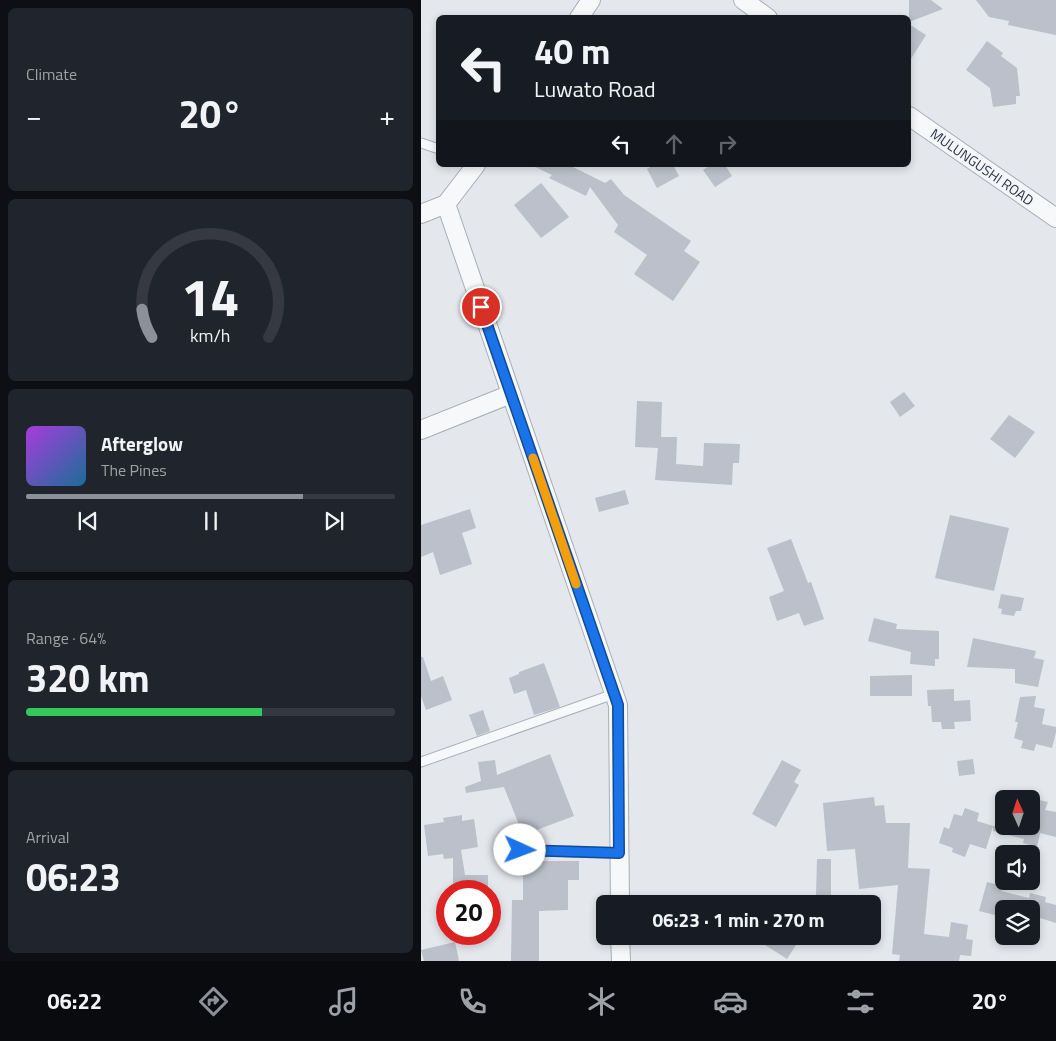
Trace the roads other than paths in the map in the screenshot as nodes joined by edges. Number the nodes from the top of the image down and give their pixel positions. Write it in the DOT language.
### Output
graph roads {
  1 [pos="591,0"];
  2 [pos="743,0"];
  3 [pos="581,15"];
  4 [pos="764,15"];
  5 [pos="911,117"];
  6 [pos="421,143"];
  7 [pos="436,148"];
  8 [pos="474,167"];
  9 [pos="446,204"];
  10 [pos="421,214"];
  11 [pos="1056,218"];
  12 [pos="511,394"];
  13 [pos="421,430"];
  14 [pos="614,694"];
  15 [pos="421,762"];
  16 [pos="501,850"];
  17 [pos="619,853"];
  18 [pos="620,895"];
  19 [pos="620,945"];
  20 [pos="621,961"];
  1 -- 3 [label="street"];
  2 -- 4 [label="street"];
  5 -- 11 [label="street, MULUNGUSHI ROAD"];
  6 -- 7 [label="lane"];
  8 -- 9 [label="street"];
  9 -- 10 [label="street"];
  9 -- 12 [label="street"];
  12 -- 13 [label="street"];
  12 -- 14 [label="street"];
  14 -- 15 [label="lane"];
  14 -- 17 [label="street"];
  16 -- 17 [label="lane"];
  17 -- 18 [label="street"];
  19 -- 20 [label="street"];
}
